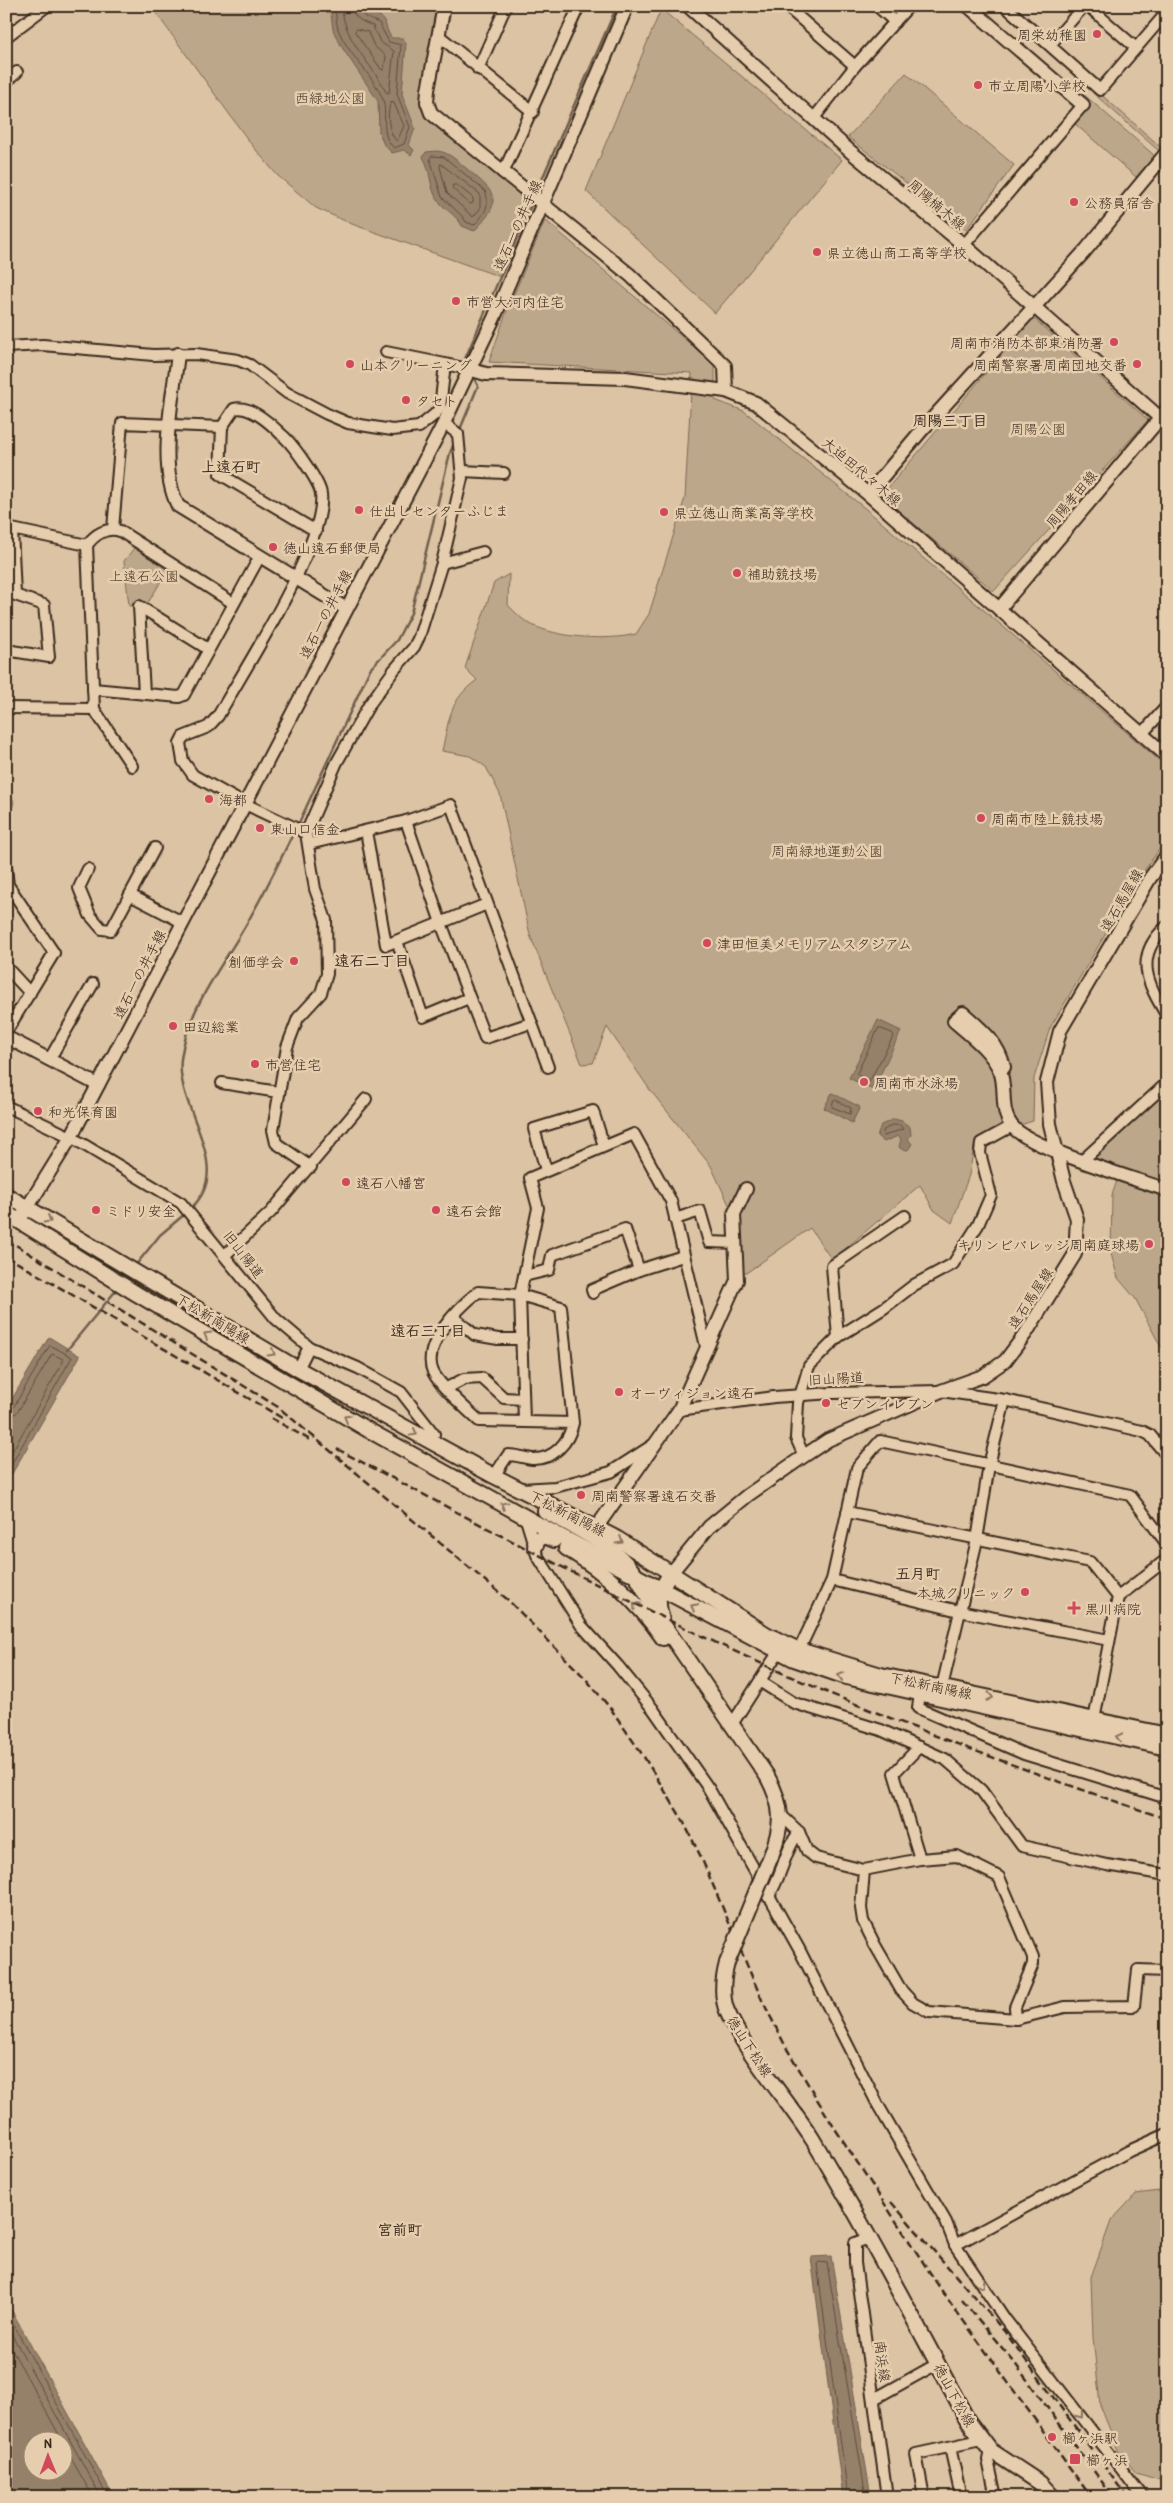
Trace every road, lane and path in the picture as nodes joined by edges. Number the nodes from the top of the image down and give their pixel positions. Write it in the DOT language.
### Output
graph roads {
  1 [pos="444,6"];
  2 [pos="506,6"];
  3 [pos="579,6"];
  4 [pos="628,6"];
  5 [pos="688,6"];
  6 [pos="786,6"];
  7 [pos="877,6"];
  8 [pos="909,6"];
  9 [pos="968,6"];
  10 [pos="1005,6"];
  11 [pos="1084,6"];
  12 [pos="1088,6"];
  13 [pos="44,7"];
  14 [pos="700,11"];
  15 [pos="1167,12"];
  16 [pos="895,22"];
  17 [pos="438,35"];
  18 [pos="6,37"];
  19 [pos="1050,46"];
  20 [pos="1135,47"];
  21 [pos="854,66"];
  22 [pos="478,69"];
  23 [pos="17,72"];
  24 [pos="6,82"];
  25 [pos="1083,105"];
  26 [pos="533,112"];
  27 [pos="814,118"];
  28 [pos="1167,152"];
  29 [pos="503,173"];
  30 [pos="543,205"];
  31 [pos="964,245"];
  32 [pos="1034,309"];
  33 [pos="6,347"];
  34 [pos="386,352"];
  35 [pos="178,354"];
  36 [pos="445,364"];
  37 [pos="468,369"];
  38 [pos="726,391"];
  39 [pos="1164,417"];
  40 [pos="444,423"];
  41 [pos="170,426"];
  42 [pos="222,427"];
  43 [pos="462,471"];
  44 [pos="504,473"];
  45 [pos="868,494"];
  46 [pos="113,529"];
  47 [pos="316,531"];
  48 [pos="87,545"];
  49 [pos="483,552"];
  50 [pos="260,556"];
  51 [pos="442,563"];
  52 [pos="295,579"];
  53 [pos="233,603"];
  54 [pos="345,608"];
  55 [pos="999,609"];
  56 [pos="208,649"];
  57 [pos="6,650"];
  58 [pos="93,689"];
  59 [pos="144,692"];
  60 [pos="1167,706"];
  61 [pos="6,708"];
  62 [pos="94,710"];
  63 [pos="1141,735"];
  64 [pos="1167,756"];
  65 [pos="132,766"];
  66 [pos="244,803"];
  67 [pos="406,821"];
  68 [pos="366,831"];
  69 [pos="306,833"];
  70 [pos="309,844"];
  71 [pos="155,848"];
  72 [pos="1167,855"];
  73 [pos="6,867"];
  74 [pos="88,869"];
  75 [pos="130,895"];
  76 [pos="487,904"];
  77 [pos="182,922"];
  78 [pos="441,923"];
  79 [pos="1167,926"];
  80 [pos="397,941"];
  81 [pos="6,966"];
  82 [pos="92,984"];
  83 [pos="30,993"];
  84 [pos="469,998"];
  85 [pos="1167,1016"];
  86 [pos="531,1023"];
  87 [pos="6,1032"];
  88 [pos="6,1037"];
  89 [pos="49,1060"];
  90 [pos="548,1067"];
  91 [pos="1000,1072"];
  92 [pos="222,1083"];
  93 [pos="1167,1083"];
  94 [pos="98,1085"];
  95 [pos="278,1092"];
  96 [pos="366,1099"];
  97 [pos="6,1106"];
  98 [pos="1012,1126"];
  99 [pos="71,1138"];
  100 [pos="604,1146"];
  101 [pos="1057,1151"];
  102 [pos="1083,1160"];
  103 [pos="311,1167"];
  104 [pos="546,1170"];
  105 [pos="746,1189"];
  106 [pos="1167,1190"];
  107 [pos="6,1195"];
  108 [pos="29,1208"];
  109 [pos="6,1214"];
  110 [pos="905,1216"];
  111 [pos="674,1219"];
  112 [pos="19,1221"];
  113 [pos="736,1243"];
  114 [pos="225,1255"];
  115 [pos="683,1256"];
  116 [pos="638,1270"];
  117 [pos="524,1276"];
  118 [pos="593,1293"];
  119 [pos="520,1295"];
  120 [pos="453,1317"];
  121 [pos="838,1337"];
  122 [pos="522,1338"];
  123 [pos="706,1346"];
  124 [pos="309,1347"];
  125 [pos="298,1369"];
  126 [pos="446,1388"];
  127 [pos="941,1391"];
  128 [pos="799,1395"];
  129 [pos="523,1399"];
  130 [pos="1005,1400"];
  131 [pos="679,1410"];
  132 [pos="524,1422"];
  133 [pos="573,1423"];
  134 [pos="431,1443"];
  135 [pos="654,1444"];
  136 [pos="804,1456"];
  137 [pos="1167,1456"];
  138 [pos="988,1466"];
  139 [pos="494,1476"];
  140 [pos="521,1489"];
  141 [pos="847,1512"];
  142 [pos="525,1516"];
  143 [pos="596,1528"];
  144 [pos="550,1534"];
  145 [pos="977,1540"];
  146 [pos="1167,1544"];
  147 [pos="535,1547"];
  148 [pos="1167,1559"];
  149 [pos="634,1573"];
  150 [pos="671,1573"];
  151 [pos="832,1580"];
  152 [pos="660,1589"];
  153 [pos="1118,1597"];
  154 [pos="959,1611"];
  155 [pos="663,1624"];
  156 [pos="1110,1640"];
  157 [pos="799,1650"];
  158 [pos="779,1652"];
  159 [pos="761,1682"];
  160 [pos="942,1687"];
  161 [pos="920,1694"];
  162 [pos="721,1711"];
  163 [pos="1092,1725"];
  164 [pos="731,1726"];
  165 [pos="1167,1735"];
  166 [pos="919,1747"];
  167 [pos="1167,1748"];
  168 [pos="1167,1798"];
  169 [pos="780,1815"];
  170 [pos="799,1832"];
  171 [pos="920,1859"];
  172 [pos="864,1870"];
  173 [pos="1167,1875"];
  174 [pos="768,1897"];
  175 [pos="1167,1970"];
  176 [pos="1016,2019"];
  177 [pos="1167,2134"];
  178 [pos="869,2238"];
  179 [pos="955,2245"];
  180 [pos="938,2364"];
  181 [pos="874,2399"];
  182 [pos="985,2445"];
  183 [pos="950,2447"];
  184 [pos="887,2497"];
  185 [pos="924,2497"];
  186 [pos="961,2497"];
  187 [pos="996,2497"];
  188 [pos="1053,2497"];
  189 [pos="1142,2497"];
  1 -- 17 [label="street"];
  2 -- 22 [label="street"];
  3 -- 26 [label="street"];
  4 -- 30 [label="street, 遠石一の井手線"];
  5 -- 14 [label="street, 周陽楠木線"];
  6 -- 21 [label="street"];
  7 -- 16 [label="street"];
  8 -- 16 [label="street"];
  9 -- 25 [label="street"];
  10 -- 19 [label="street"];
  11 -- 19 [label="street"];
  12 -- 20 [label="street"];
  13 -- 18 [label="street"];
  14 -- 27 [label="street, 周陽楠木線"];
  15 -- 20 [label="street"];
  16 -- 21 [label="street"];
  17 -- 22 [label="street"];
  17 -- 29 [label="street"];
  19 -- 20 [label="street"];
  21 -- 27 [label="street"];
  22 -- 26 [label="street"];
  23 -- 24 [label="street"];
  25 -- 31 [label="street"];
  26 -- 29 [label="street"];
  27 -- 31 [label="street, 周陽楠木線"];
  28 -- 32 [label="street"];
  29 -- 30 [label="street"];
  30 -- 37 [label="street, 遠石一の井手線"];
  30 -- 38 [label="street"];
  31 -- 32 [label="street, 周陽楠木線"];
  32 -- 39 [label="street, 周陽楠木線"];
  32 -- 45 [label="street"];
  33 -- 35 [label="street"];
  34 -- 36 [label="street"];
  35 -- 36 [label="street"];
  35 -- 41 [label="street"];
  36 -- 37 [label="street"];
  37 -- 38 [label="street, 大迫田代々木線"];
  37 -- 40 [label="street, 遠石一の井手線"];
  38 -- 45 [label="street, 大迫田代々木線"];
  39 -- 55 [label="street, 周陽孝田線"];
  40 -- 43 [label="street"];
  40 -- 54 [label="street, 遠石一の井手線"];
  41 -- 42 [label="street"];
  41 -- 46 [label="street"];
  41 -- 50 [label="street"];
  42 -- 47 [label="street"];
  42 -- 47 [label="street"];
  43 -- 44 [label="street"];
  43 -- 51 [label="street"];
  45 -- 55 [label="street, 大迫田代々木線"];
  46 -- 48 [label="street"];
  46 -- 53 [label="street"];
  47 -- 52 [label="street"];
  48 -- 57 [label="street"];
  48 -- 58 [label="street"];
  49 -- 51 [label="street"];
  50 -- 52 [label="street"];
  50 -- 53 [label="street"];
  51 -- 69 [label="street"];
  52 -- 54 [label="street"];
  52 -- 66 [label="street"];
  53 -- 56 [label="street"];
  54 -- 66 [label="street, 遠石一の井手線"];
  55 -- 63 [label="street, 大迫田代々木線"];
  56 -- 59 [label="street"];
  56 -- 59 [label="street"];
  58 -- 59 [label="street"];
  58 -- 62 [label="street"];
  60 -- 63 [label="street"];
  61 -- 62 [label="street"];
  62 -- 65 [label="street"];
  63 -- 64 [label="street, 大迫田代々木線"];
  66 -- 69 [label="street"];
  66 -- 77 [label="street, 遠石一の井手線"];
  67 -- 68 [label="street"];
  67 -- 76 [label="street"];
  67 -- 78 [label="street"];
  68 -- 70 [label="street"];
  68 -- 80 [label="street"];
  69 -- 70 [label="street"];
  70 -- 95 [label="street"];
  71 -- 75 [label="street"];
  72 -- 101 [label="street, 遠石馬屋線"];
  73 -- 83 [label="street"];
  74 -- 75 [label="street"];
  75 -- 77 [label="street"];
  76 -- 78 [label="street"];
  76 -- 86 [label="street"];
  77 -- 94 [label="street, 遠石一の井手線"];
  78 -- 80 [label="street"];
  78 -- 84 [label="street"];
  79 -- 85 [label="street"];
  80 -- 84 [label="street"];
  81 -- 83 [label="street"];
  82 -- 89 [label="street"];
  83 -- 87 [label="street"];
  84 -- 86 [label="street"];
  86 -- 90 [label="street"];
  88 -- 89 [label="street"];
  89 -- 94 [label="street"];
  91 -- 91 [label="street"];
  91 -- 98 [label="street"];
  92 -- 95 [label="street"];
  93 -- 102 [label="street"];
  94 -- 99 [label="street, 遠石一の井手線"];
  95 -- 103 [label="street"];
  96 -- 103 [label="street"];
  97 -- 99 [label="street, 旧山陽道"];
  98 -- 101 [label="street"];
  98 -- 121 [label="street"];
  99 -- 108 [label="street, 遠石一の井手線"];
  99 -- 114 [label="street, 旧山陽道"];
  100 -- 104 [label="street"];
  100 -- 104 [label="street"];
  100 -- 111 [label="street"];
  101 -- 102 [label="street"];
  101 -- 127 [label="street, 遠石馬屋線"];
  102 -- 106 [label="street"];
  103 -- 114 [label="street"];
  104 -- 117 [label="street"];
  105 -- 113 [label="street"];
  107 -- 108 [label="main road, 下松新南陽線"];
  108 -- 112 [label="street, 遠石一の井手線"];
  108 -- 125 [label="main road, 下松新南陽線, one-way"];
  109 -- 112 [label="main road, 下松新南陽線"];
  110 -- 121 [label="street"];
  111 -- 113 [label="street"];
  111 -- 115 [label="street"];
  142 -- 112 [label="main road, 下松新南陽線, one-way"];
  113 -- 123 [label="street"];
  114 -- 124 [label="street, 旧山陽道"];
  115 -- 116 [label="street"];
  115 -- 123 [label="street"];
  116 -- 117 [label="street"];
  116 -- 118 [label="street"];
  117 -- 119 [label="street"];
  119 -- 120 [label="street"];
  119 -- 122 [label="street"];
  119 -- 133 [label="street"];
  120 -- 122 [label="street"];
  120 -- 126 [label="street"];
  121 -- 128 [label="street"];
  122 -- 129 [label="street"];
  123 -- 131 [label="street"];
  124 -- 125 [label="street"];
  124 -- 134 [label="street, 旧山陽道"];
  125 -- 134 [label="main road, 下松新南陽線, one-way"];
  126 -- 129 [label="street"];
  126 -- 132 [label="street"];
  127 -- 128 [label="street, 旧山陽道"];
  127 -- 130 [label="street, 旧山陽道"];
  127 -- 136 [label="street, 遠石馬屋線"];
  128 -- 131 [label="street, 旧山陽道"];
  128 -- 136 [label="street"];
  129 -- 132 [label="street"];
  130 -- 137 [label="street, 旧山陽道"];
  130 -- 138 [label="street"];
  131 -- 135 [label="street"];
  132 -- 133 [label="street"];
  133 -- 139 [label="street"];
  134 -- 139 [label="main road, 下松新南陽線"];
  135 -- 140 [label="street"];
  135 -- 143 [label="street"];
  136 -- 150 [label="street, 遠石馬屋線"];
  138 -- 141 [label="street"];
  138 -- 145 [label="street"];
  138 -- 146 [label="street"];
  139 -- 140 [label="main road, 下松新南陽線"];
  140 -- 143 [label="main road, 下松新南陽線"];
  140 -- 149 [label="main road"];
  141 -- 145 [label="street"];
  141 -- 151 [label="street"];
  142 -- 144 [label="main road, 下松新南陽線"];
  142 -- 147 [label="street"];
  143 -- 150 [label="main road, 下松新南陽線, one-way"];
  144 -- 147 [label="main road"];
  144 -- 149 [label="main road, 下松新南陽線"];
  162 -- 144 [label="main road, one-way"];
  145 -- 153 [label="street"];
  145 -- 154 [label="street"];
  147 -- 174 [label="street"];
  148 -- 153 [label="street"];
  149 -- 152 [label="main road, 下松新南陽線"];
  149 -- 155 [label="main road"];
  150 -- 152 [label="main road"];
  150 -- 157 [label="main road, 下松新南陽線"];
  151 -- 154 [label="street"];
  151 -- 157 [label="street"];
  152 -- 155 [label="main road, 徳山下松線"];
  158 -- 152 [label="main road, 下松新南陽線, one-way"];
  153 -- 156 [label="street"];
  154 -- 156 [label="street"];
  154 -- 160 [label="street"];
  155 -- 162 [label="main road, 徳山下松線"];
  156 -- 163 [label="street"];
  157 -- 160 [label="main road, 下松新南陽線"];
  158 -- 159 [label="street"];
  161 -- 158 [label="main road, 下松新南陽線, one-way"];
  159 -- 164 [label="street"];
  159 -- 166 [label="street"];
  160 -- 163 [label="main road, 下松新南陽線, one-way"];
  161 -- 163 [label="main road, 下松新南陽線"];
  161 -- 168 [label="street"];
  162 -- 164 [label="main road, 徳山下松線"];
  163 -- 165 [label="main road, 下松新南陽線"];
  167 -- 163 [label="main road, 下松新南陽線, one-way"];
  164 -- 169 [label="main road, 徳山下松線"];
  166 -- 171 [label="street"];
  166 -- 173 [label="street"];
  169 -- 170 [label="street"];
  169 -- 178 [label="main road, 徳山下松線, bridge"];
  170 -- 172 [label="street"];
  170 -- 174 [label="street"];
  171 -- 172 [label="street"];
  171 -- 176 [label="street"];
  172 -- 176 [label="street"];
  174 -- 179 [label="street"];
  175 -- 176 [label="street"];
  177 -- 179 [label="street"];
  178 -- 180 [label="main road, 徳山下松線"];
  178 -- 181 [label="street, 南浜線"];
  179 -- 189 [label="street, one-way"];
  180 -- 181 [label="street"];
  180 -- 182 [label="main road, 徳山下松線"];
  181 -- 184 [label="street, 南浜線"];
  182 -- 183 [label="street"];
  182 -- 187 [label="street"];
  182 -- 188 [label="main road"];
  183 -- 185 [label="street"];
  183 -- 186 [label="street"];
}
